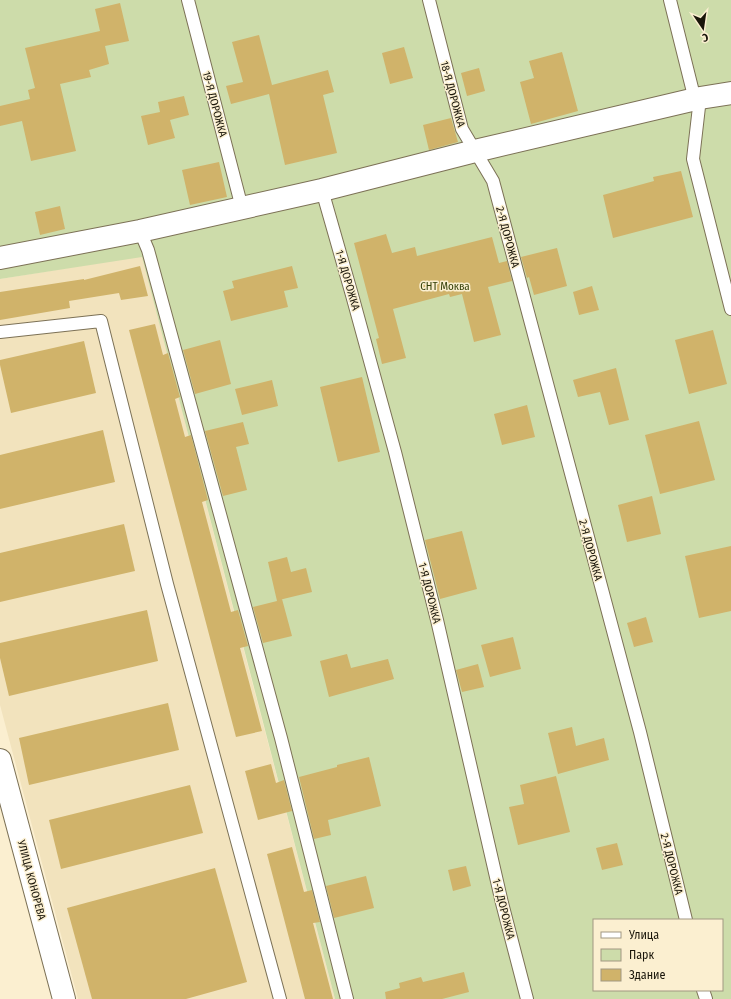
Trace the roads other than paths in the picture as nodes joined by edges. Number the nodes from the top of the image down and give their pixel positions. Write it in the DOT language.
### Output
graph roads {
  1 [pos="188,0"];
  2 [pos="429,0"];
  3 [pos="670,0"];
  4 [pos="731,92"];
  5 [pos="698,105"];
  6 [pos="475,151"];
  7 [pos="493,181"];
  8 [pos="322,190"];
  9 [pos="242,208"];
  10 [pos="140,231"];
  11 [pos="0,258"];
  12 [pos="731,310"];
  13 [pos="0,332"];
  14 [pos="0,760"];
  15 [pos="686,919"];
  16 [pos="64,999"];
  17 [pos="280,999"];
  18 [pos="347,999"];
  19 [pos="527,999"];
  1 -- 9 [label="lane, 19-Я ДОРОЖКА"];
  2 -- 6 [label="lane, 18-Я ДОРОЖКА"];
  3 -- 5 [label="lane"];
  4 -- 5 [label="street"];
  5 -- 6 [label="street"];
  5 -- 12 [label="lane"];
  6 -- 7 [label="lane, 18-Я ДОРОЖКА"];
  6 -- 8 [label="street"];
  7 -- 15 [label="lane, 2-Я ДОРОЖКА"];
  8 -- 9 [label="street"];
  8 -- 19 [label="lane, 1-Я ДОРОЖКА"];
  9 -- 10 [label="street"];
  10 -- 11 [label="street"];
  10 -- 18 [label="lane"];
  13 -- 17 [label="lane"];
  14 -- 16 [label="street, УЛИЦА КОНОРЕВА"];
}
